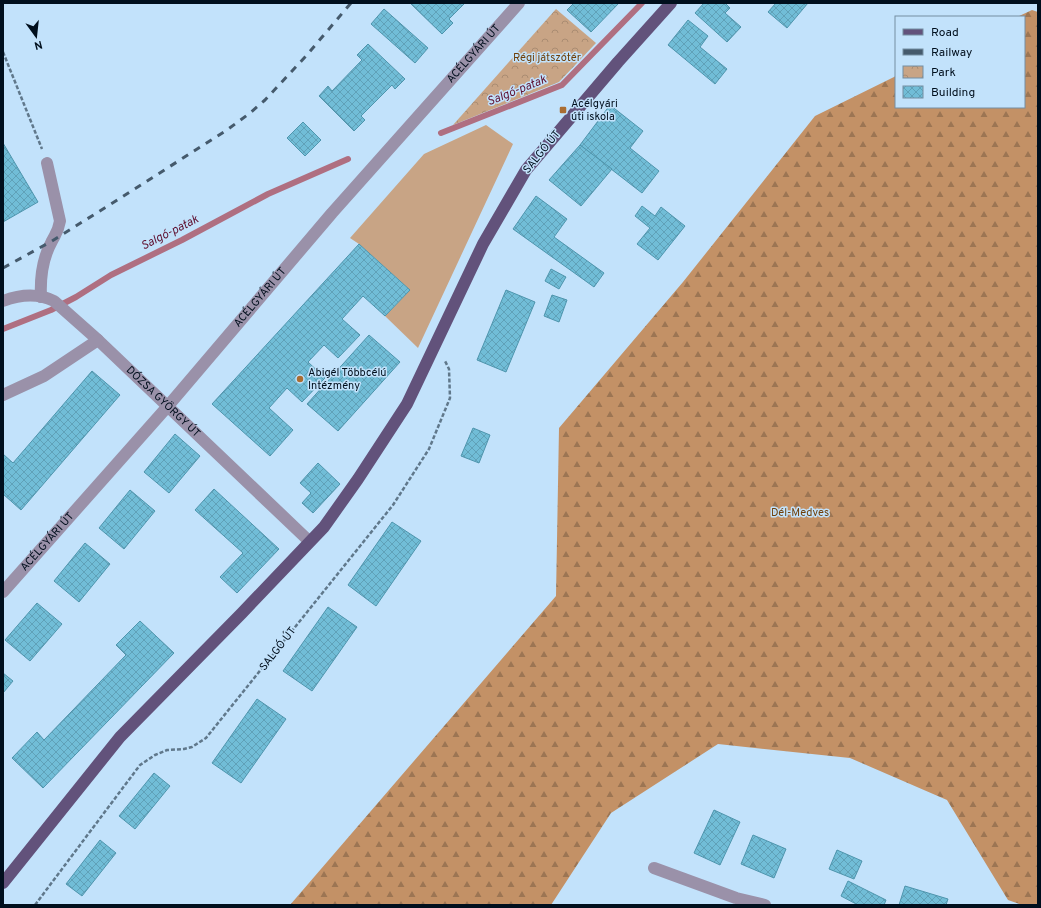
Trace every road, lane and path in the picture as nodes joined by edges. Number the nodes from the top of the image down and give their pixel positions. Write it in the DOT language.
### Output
graph roads {
  1 [pos="519,3"];
  2 [pos="671,3"];
  3 [pos="3,52"];
  4 [pos="47,163"];
  5 [pos="41,297"];
  6 [pos="3,301"];
  7 [pos="98,340"];
  8 [pos="436,345"];
  9 [pos="3,395"];
  10 [pos="168,406"];
  11 [pos="309,541"];
  12 [pos="3,592"];
  13 [pos="654,868"];
  14 [pos="3,883"];
  15 [pos="35,905"];
  16 [pos="765,905"];
  1 -- 10 [label="street, ACÉLGYÁRI ÚT"];
  2 -- 8 [label="main road, SALGÓ ÚT"];
  3 -- 4 [label="path"];
  4 -- 5 [label="street"];
  5 -- 6 [label="street, DÓZSA GYÖRGY ÚT"];
  5 -- 7 [label="street, DÓZSA GYÖRGY ÚT"];
  7 -- 9 [label="street"];
  7 -- 10 [label="street, DÓZSA GYÖRGY ÚT"];
  8 -- 11 [label="main road, SALGÓ ÚT"];
  8 -- 15 [label="path, SALGÓ ÚT"];
  10 -- 11 [label="street, DÓZSA GYÖRGY ÚT"];
  10 -- 12 [label="street, ACÉLGYÁRI ÚT"];
  11 -- 14 [label="main road, SALGÓ ÚT"];
  13 -- 16 [label="street"];
}
